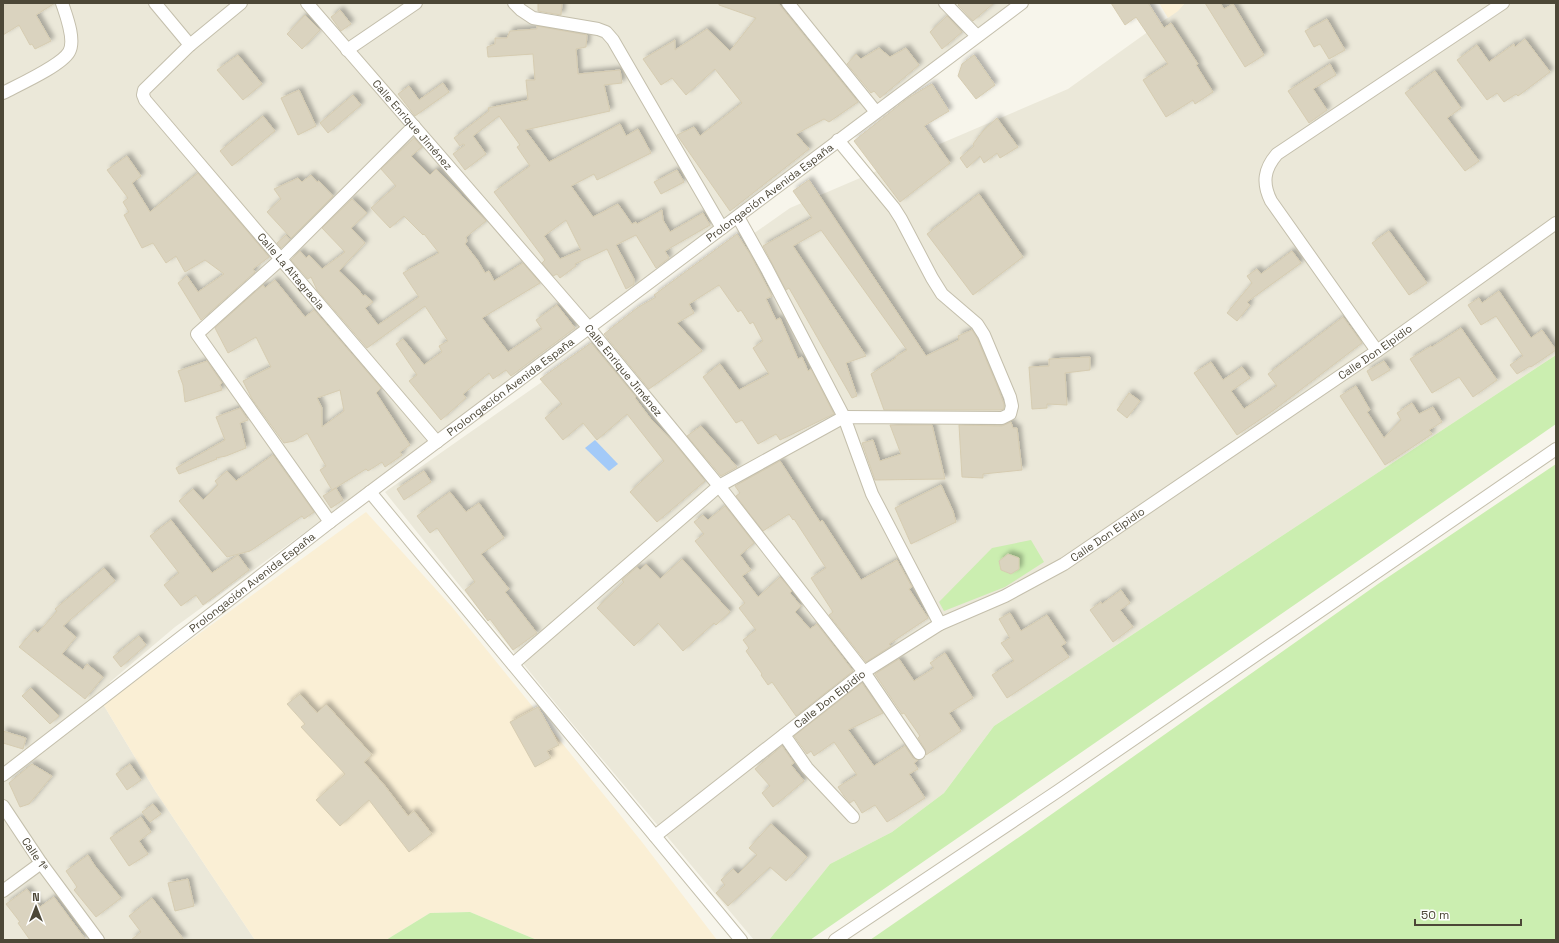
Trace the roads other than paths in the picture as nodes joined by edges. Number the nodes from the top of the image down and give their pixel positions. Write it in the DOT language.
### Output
graph roads {
  1 [pos="62,3"];
  2 [pos="155,3"];
  3 [pos="241,3"];
  4 [pos="307,3"];
  5 [pos="416,3"];
  6 [pos="514,3"];
  7 [pos="788,3"];
  8 [pos="945,3"];
  9 [pos="1022,3"];
  10 [pos="1503,3"];
  11 [pos="977,36"];
  12 [pos="190,45"];
  13 [pos="347,50"];
  14 [pos="3,93"];
  15 [pos="876,112"];
  16 [pos="414,126"];
  17 [pos="838,140"];
  18 [pos="738,217"];
  19 [pos="1556,223"];
  20 [pos="722,228"];
  21 [pos="281,259"];
  22 [pos="589,328"];
  23 [pos="1377,351"];
  24 [pos="844,417"];
  25 [pos="437,442"];
  26 [pos="1556,449"];
  27 [pos="719,486"];
  28 [pos="370,492"];
  29 [pos="330,522"];
  30 [pos="940,624"];
  31 [pos="513,664"];
  32 [pos="864,672"];
  33 [pos="784,735"];
  34 [pos="919,753"];
  35 [pos="3,775"];
  36 [pos="3,806"];
  37 [pos="853,817"];
  38 [pos="655,836"];
  39 [pos="41,863"];
  40 [pos="3,891"];
  41 [pos="98,940"];
  42 [pos="741,940"];
  43 [pos="835,940"];
  1 -- 14 [label="street"];
  2 -- 12 [label="street"];
  3 -- 12 [label="street"];
  4 -- 13 [label="street, Calle Enrique Jiménez"];
  5 -- 13 [label="street"];
  6 -- 20 [label="street"];
  7 -- 15 [label="street"];
  8 -- 11 [label="street"];
  9 -- 11 [label="street, Prolongación Avenida España"];
  10 -- 23 [label="street"];
  11 -- 15 [label="street, Prolongación Avenida España"];
  12 -- 21 [label="street, Calle La Altagracia"];
  13 -- 16 [label="street, Calle Enrique Jiménez"];
  15 -- 17 [label="street, Prolongación Avenida España"];
  16 -- 21 [label="street"];
  16 -- 22 [label="street, Calle Enrique Jiménez"];
  17 -- 18 [label="street, Prolongación Avenida España"];
  17 -- 24 [label="street"];
  18 -- 20 [label="street, Prolongación Avenida España"];
  18 -- 24 [label="street"];
  19 -- 23 [label="street, Calle Don Elpidio"];
  20 -- 22 [label="street, Prolongación Avenida España"];
  21 -- 25 [label="street, Calle La Altagracia"];
  21 -- 29 [label="street"];
  22 -- 25 [label="street, Prolongación Avenida España"];
  22 -- 27 [label="street, Calle Enrique Jiménez"];
  23 -- 30 [label="street, Calle Don Elpidio"];
  24 -- 27 [label="street"];
  24 -- 30 [label="street"];
  25 -- 28 [label="street, Prolongación Avenida España"];
  26 -- 43 [label="street"];
  27 -- 31 [label="street"];
  27 -- 32 [label="street, Calle Enrique Jiménez"];
  28 -- 29 [label="street, Prolongación Avenida España"];
  28 -- 31 [label="street"];
  29 -- 35 [label="street, Prolongación Avenida España"];
  30 -- 32 [label="street, Calle Don Elpidio"];
  31 -- 38 [label="street"];
  32 -- 33 [label="street, Calle Don Elpidio"];
  32 -- 34 [label="street, Calle Enrique Jiménez"];
  33 -- 37 [label="street"];
  33 -- 38 [label="street, Calle Don Elpidio"];
  36 -- 39 [label="street, Calle 1ª"];
  38 -- 42 [label="street"];
  39 -- 40 [label="street"];
  39 -- 41 [label="street, Calle 1ª"];
}
